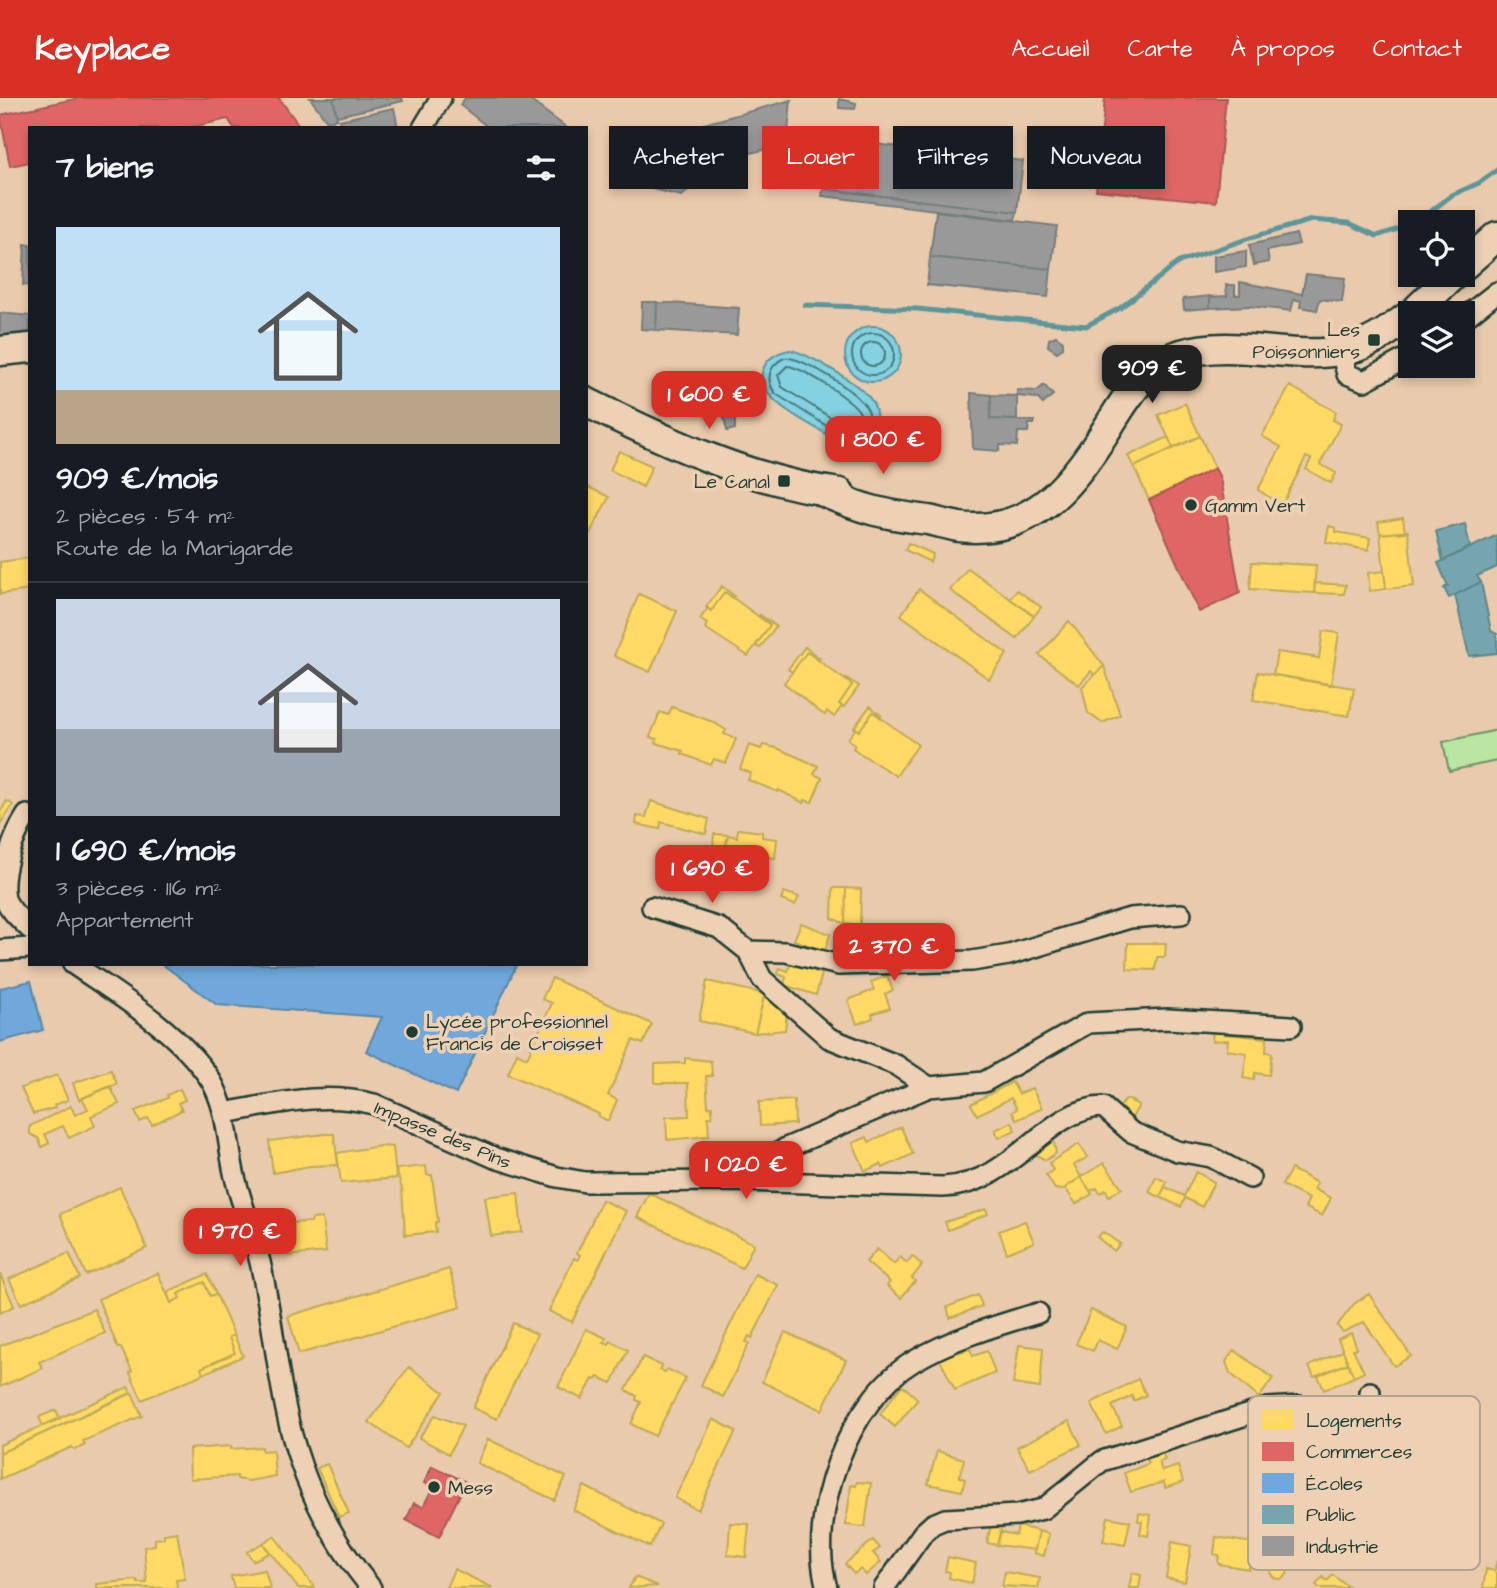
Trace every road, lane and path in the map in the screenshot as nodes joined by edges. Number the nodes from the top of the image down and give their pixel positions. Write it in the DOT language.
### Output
graph roads {
  1 [pos="441,98"];
  2 [pos="424,126"];
  3 [pos="1497,236"];
  4 [pos="1475,255"];
  5 [pos="1440,287"];
  6 [pos="1497,292"];
  7 [pos="1426,301"];
  8 [pos="1475,309"];
  9 [pos="1398,324"];
  10 [pos="28,348"];
  11 [pos="0,351"];
  12 [pos="1341,351"];
  13 [pos="1398,363"];
  14 [pos="588,403"];
  15 [pos="27,815"];
  16 [pos="652,907"];
  17 [pos="1181,915"];
  18 [pos="28,927"];
  19 [pos="28,948"];
  20 [pos="0,950"];
  21 [pos="747,951"];
  22 [pos="76,966"];
  23 [pos="1291,1026"];
  24 [pos="929,1087"];
  25 [pos="224,1113"];
  26 [pos="1250,1178"];
  27 [pos="738,1181"];
  28 [pos="1038,1313"];
  29 [pos="1370,1392"];
  30 [pos="1370,1396"];
  31 [pos="1248,1414"];
  32 [pos="371,1588"];
  33 [pos="827,1588"];
  34 [pos="884,1588"];
  1 -- 2 [label="street"];
  3 -- 4 [label="main road"];
  5 -- 7 [label="main road"];
  6 -- 8 [label="street"];
  9 -- 12 [label="main road"];
  10 -- 11 [label="main road"];
  12 -- 13 [label="street"];
  12 -- 14 [label="main road"];
  15 -- 18 [label="street"];
  16 -- 21 [label="street"];
  17 -- 21 [label="street"];
  19 -- 20 [label="street"];
  21 -- 24 [label="street"];
  22 -- 25 [label="street"];
  23 -- 24 [label="street"];
  24 -- 27 [label="street"];
  25 -- 27 [label="street, Impasse des Pins"];
  25 -- 32 [label="street"];
  26 -- 27 [label="street, Impasse des Pins"];
  28 -- 33 [label="street"];
  29 -- 30 [label="street"];
  31 -- 34 [label="street"];
}
